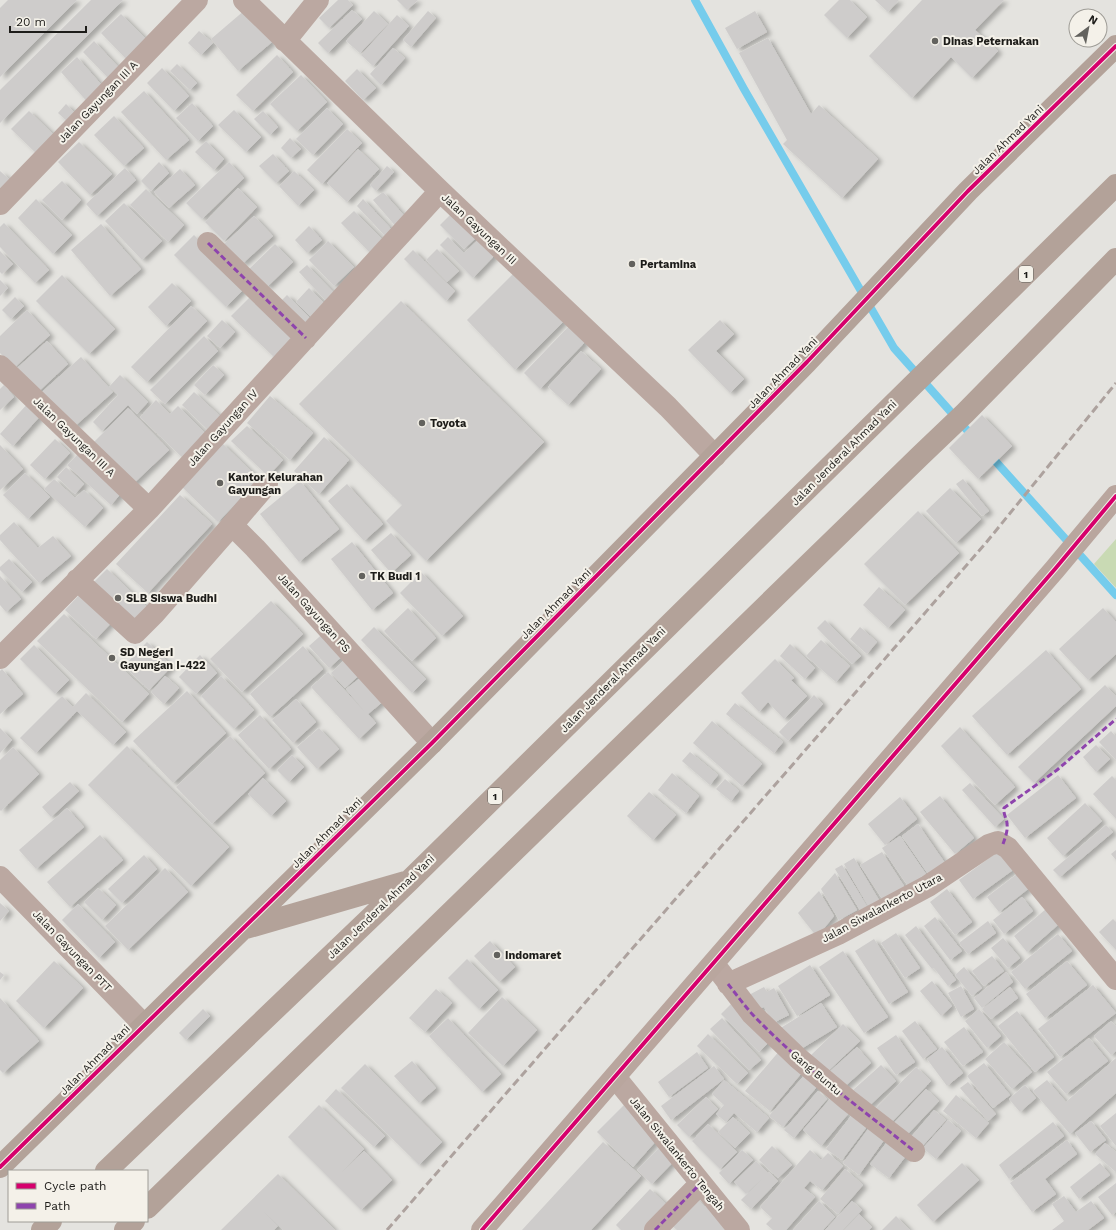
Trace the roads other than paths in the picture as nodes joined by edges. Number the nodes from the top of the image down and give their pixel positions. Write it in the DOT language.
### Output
graph roads {
  1 [pos="196,0"];
  2 [pos="244,0"];
  3 [pos="318,0"];
  4 [pos="285,41"];
  5 [pos="1116,46"];
  6 [pos="1116,185"];
  7 [pos="440,191"];
  8 [pos="0,204"];
  9 [pos="208,242"];
  10 [pos="1116,259"];
  11 [pos="306,338"];
  12 [pos="0,366"];
  13 [pos="715,456"];
  14 [pos="267,484"];
  15 [pos="1116,496"];
  16 [pos="149,509"];
  17 [pos="232,525"];
  18 [pos="77,580"];
  19 [pos="0,658"];
  20 [pos="432,743"];
  21 [pos="0,877"];
  22 [pos="409,881"];
  23 [pos="243,929"];
  24 [pos="713,964"];
  25 [pos="1116,979"];
  26 [pos="728,984"];
  27 [pos="144,1025"];
  28 [pos="615,1077"];
  29 [pos="914,1151"];
  30 [pos="0,1167"];
  31 [pos="107,1170"];
  32 [pos="700,1183"];
  33 [pos="148,1207"];
  34 [pos="50,1222"];
  35 [pos="133,1222"];
  36 [pos="42,1230"];
  37 [pos="125,1230"];
  38 [pos="482,1230"];
  39 [pos="655,1230"];
  40 [pos="739,1230"];
  1 -- 8 [label="street, Jalan Gayungan III A"];
  2 -- 4 [label="street, Jalan Gayungan III"];
  3 -- 4 [label="street"];
  4 -- 7 [label="street, Jalan Gayungan III"];
  5 -- 13 [label="highway, Jalan Ahmad Yani"];
  6 -- 22 [label="highway, Jalan Jenderal Ahmad Yani / 1"];
  7 -- 11 [label="street, Jalan Gayungan IV"];
  7 -- 13 [label="street, Jalan Gayungan III"];
  9 -- 11 [label="street"];
  10 -- 33 [label="highway"];
  11 -- 16 [label="street, Jalan Gayungan IV"];
  12 -- 16 [label="street, Jalan Gayungan III A"];
  13 -- 20 [label="highway, Jalan Ahmad Yani"];
  14 -- 17 [label="street"];
  15 -- 24 [label="street"];
  16 -- 18 [label="street, Jalan Gayungan IV"];
  17 -- 18 [label="street"];
  17 -- 20 [label="street, Jalan Gayungan PS"];
  18 -- 19 [label="street, Jalan Gayungan IV"];
  20 -- 23 [label="highway, Jalan Ahmad Yani"];
  21 -- 27 [label="street, Jalan Gayungan PTT"];
  22 -- 23 [label="highway"];
  22 -- 31 [label="highway, Jalan Jenderal Ahmad Yani / 1"];
  23 -- 27 [label="highway, Jalan Ahmad Yani"];
  24 -- 26 [label="street, Gang Buntu"];
  24 -- 28 [label="street"];
  25 -- 26 [label="street, Jalan Siwalankerto Utara"];
  26 -- 29 [label="street, Gang Buntu"];
  27 -- 30 [label="highway, Jalan Ahmad Yani"];
  28 -- 32 [label="street, Jalan Siwalankerto Tengah"];
  28 -- 38 [label="street"];
  32 -- 39 [label="street"];
  32 -- 40 [label="street, Jalan Siwalankerto Tengah"];
  34 -- 36 [label="highway"];
  35 -- 37 [label="highway"];
}
